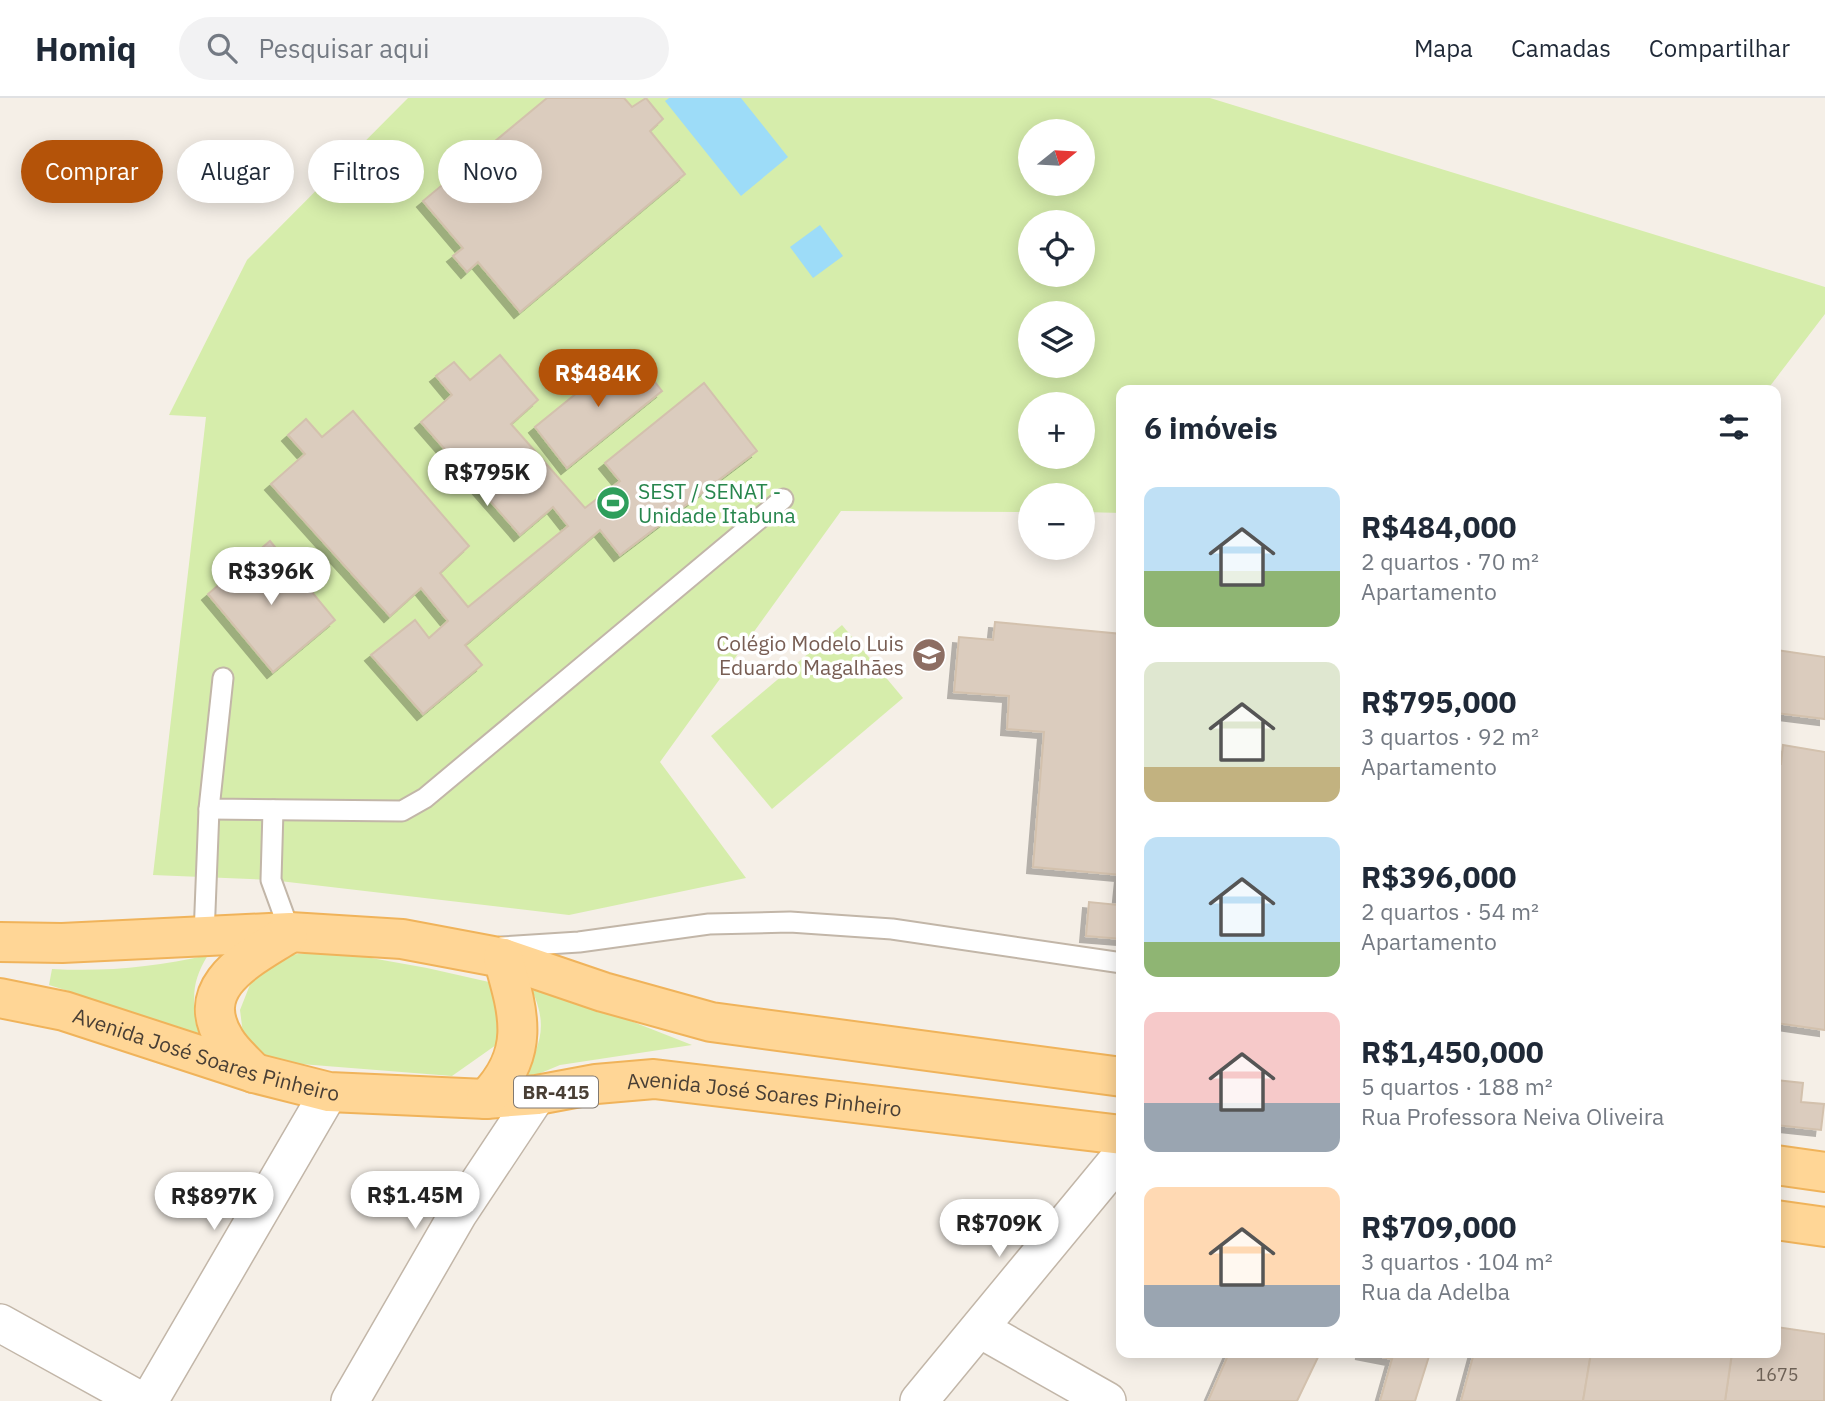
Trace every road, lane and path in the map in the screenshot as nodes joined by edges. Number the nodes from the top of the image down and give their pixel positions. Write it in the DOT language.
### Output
graph roads {
  1 [pos="783,499"];
  2 [pos="223,678"];
  3 [pos="209,809"];
  4 [pos="272,810"];
  5 [pos="290,932"];
  6 [pos="204,936"];
  7 [pos="0,942"];
  8 [pos="457,950"];
  9 [pos="503,958"];
  10 [pos="1116,962"];
  11 [pos="0,998"];
  12 [pos="254,1073"];
  13 [pos="1116,1076"];
  14 [pos="329,1092"];
  15 [pos="537,1095"];
  16 [pos="486,1099"];
  17 [pos="1116,1134"];
  18 [pos="1116,1161"];
  19 [pos="1781,1166"];
  20 [pos="1825,1171"];
  21 [pos="1781,1221"];
  22 [pos="1825,1227"];
  23 [pos="0,1323"];
  24 [pos="980,1329"];
  25 [pos="141,1401"];
  26 [pos="149,1401"];
  27 [pos="350,1401"];
  28 [pos="919,1401"];
  29 [pos="1107,1401"];
  1 -- 4 [label="lane"];
  2 -- 3 [label="lane"];
  3 -- 4 [label="lane"];
  3 -- 6 [label="lane"];
  4 -- 5 [label="lane"];
  5 -- 6 [label="main road"];
  5 -- 8 [label="main road"];
  5 -- 12 [label="main road"];
  6 -- 7 [label="main road"];
  8 -- 9 [label="main road"];
  8 -- 10 [label="lane"];
  9 -- 13 [label="main road"];
  9 -- 16 [label="main road"];
  11 -- 12 [label="main road, Avenida José Soares Pinheiro / BR-415"];
  12 -- 14 [label="main road, Avenida José Soares Pinheiro / BR-415"];
  14 -- 16 [label="main road, Avenida José Soares Pinheiro / BR-415"];
  14 -- 26 [label="street"];
  15 -- 16 [label="main road, Avenida José Soares Pinheiro / BR-415"];
  15 -- 17 [label="main road, Avenida José Soares Pinheiro / BR-415"];
  15 -- 27 [label="street"];
  18 -- 24 [label="street"];
  19 -- 20 [label="main road"];
  21 -- 22 [label="main road"];
  23 -- 25 [label="street"];
  24 -- 28 [label="street"];
  24 -- 29 [label="street"];
}
